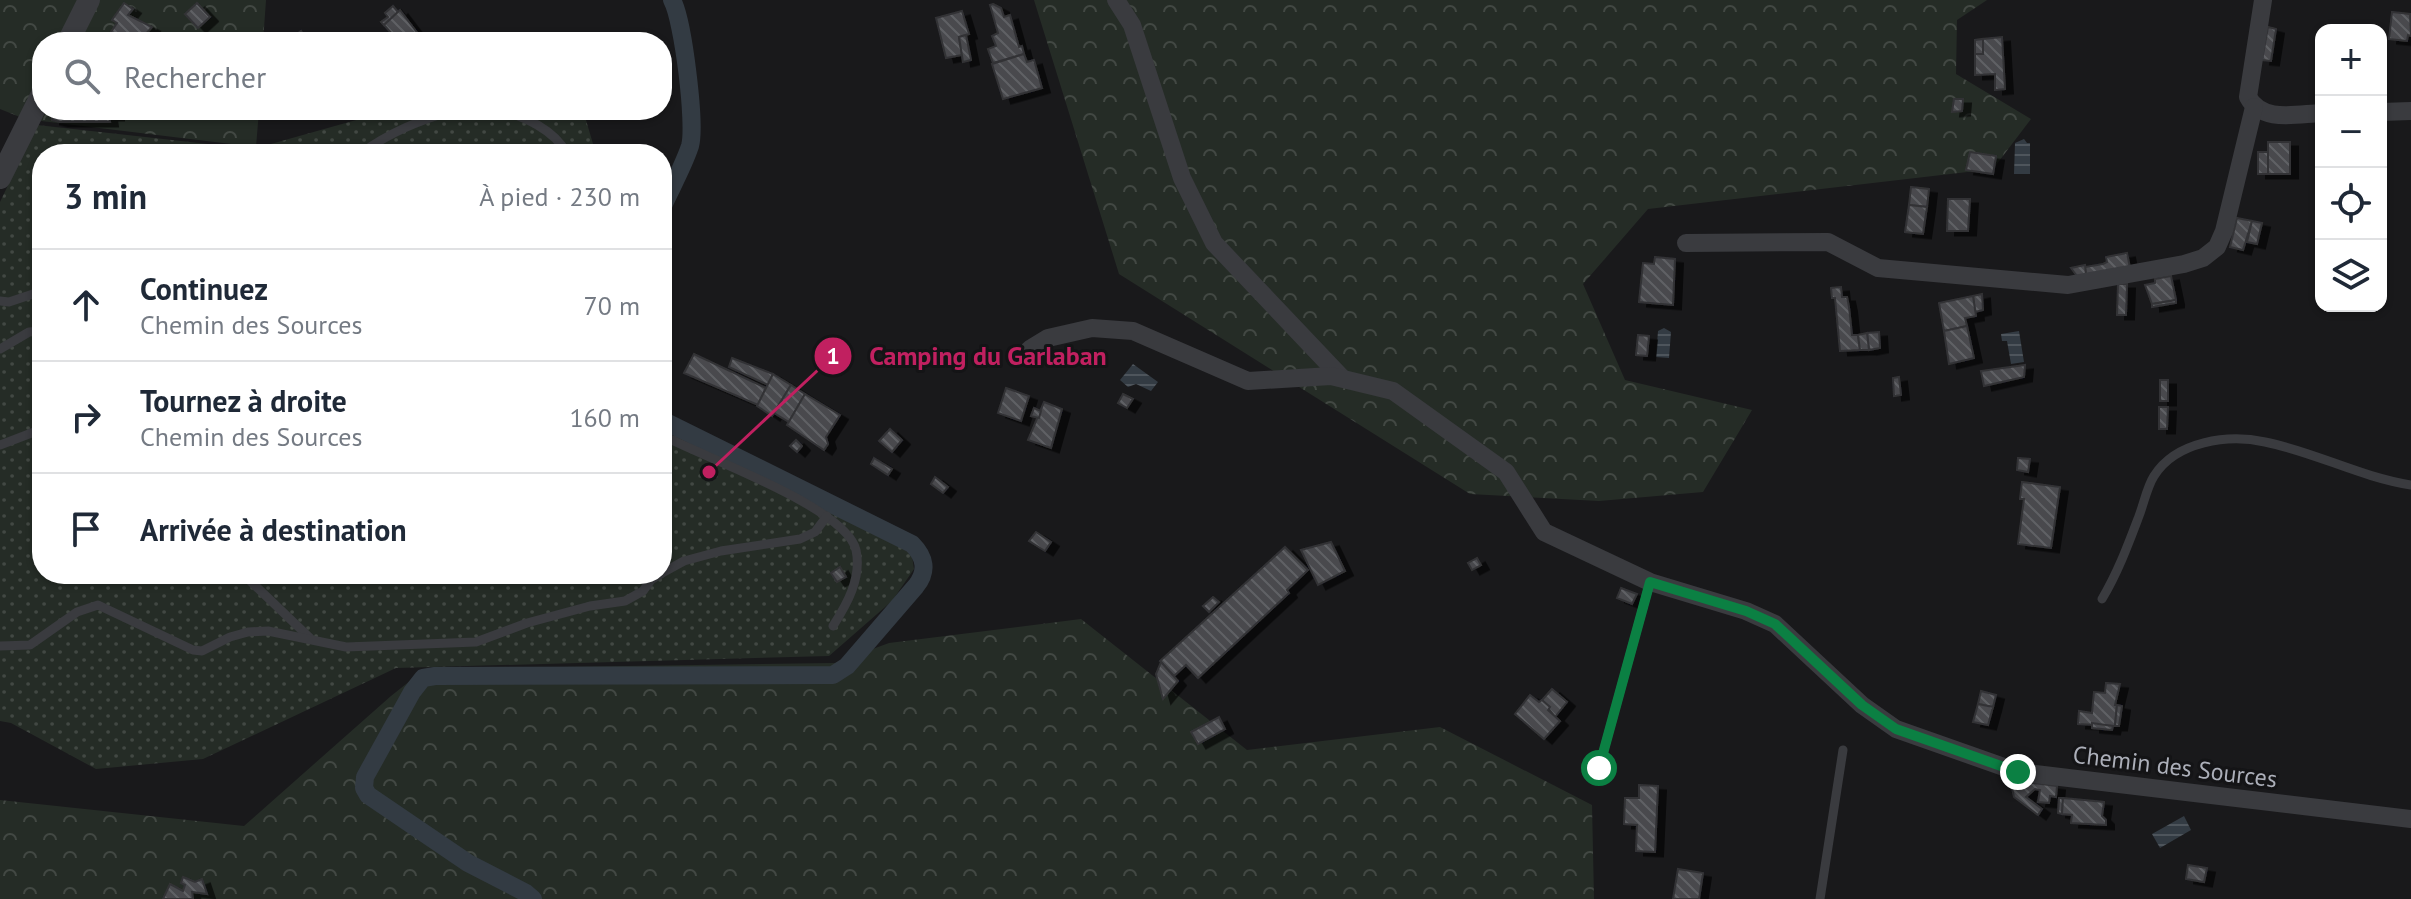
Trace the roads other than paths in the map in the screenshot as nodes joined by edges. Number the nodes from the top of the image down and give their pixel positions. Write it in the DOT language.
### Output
graph roads {
  1 [pos="89,0"];
  2 [pos="1116,0"];
  3 [pos="2263,0"];
  4 [pos="73,32"];
  5 [pos="2254,107"];
  6 [pos="2411,111"];
  7 [pos="2387,112"];
  8 [pos="2315,113"];
  9 [pos="32,114"];
  10 [pos="423,120"];
  11 [pos="528,120"];
  12 [pos="375,144"];
  13 [pos="562,144"];
  14 [pos="0,178"];
  15 [pos="1686,243"];
  16 [pos="32,294"];
  17 [pos="0,301"];
  18 [pos="32,332"];
  19 [pos="0,349"];
  20 [pos="1030,349"];
  21 [pos="1342,378"];
  22 [pos="32,433"];
  23 [pos="672,440"];
  24 [pos="0,445"];
  25 [pos="2411,485"];
  26 [pos="827,516"];
  27 [pos="672,568"];
  28 [pos="1650,582"];
  29 [pos="253,584"];
  30 [pos="646,584"];
  31 [pos="2102,599"];
  32 [pos="833,626"];
  33 [pos="311,639"];
  34 [pos="0,646"];
  35 [pos="1843,750"];
  36 [pos="1599,768"];
  37 [pos="2411,819"];
  38 [pos="1820,899"];
  1 -- 4 [label="street"];
  2 -- 21 [label="street"];
  3 -- 5 [label="street"];
  5 -- 8 [label="street"];
  5 -- 15 [label="street"];
  6 -- 7 [label="street"];
  9 -- 14 [label="street"];
  10 -- 12 [label="lane"];
  11 -- 13 [label="lane"];
  16 -- 17 [label="lane"];
  18 -- 19 [label="lane"];
  20 -- 21 [label="street, Chemin des Sources"];
  21 -- 28 [label="street, Chemin des Sources"];
  22 -- 24 [label="lane"];
  23 -- 26 [label="lane"];
  25 -- 31 [label="lane"];
  26 -- 27 [label="lane"];
  26 -- 32 [label="lane"];
  28 -- 36 [label="lane"];
  28 -- 37 [label="street, Chemin des Sources"];
  29 -- 33 [label="lane"];
  30 -- 33 [label="lane"];
  33 -- 34 [label="lane"];
  35 -- 38 [label="lane"];
}
